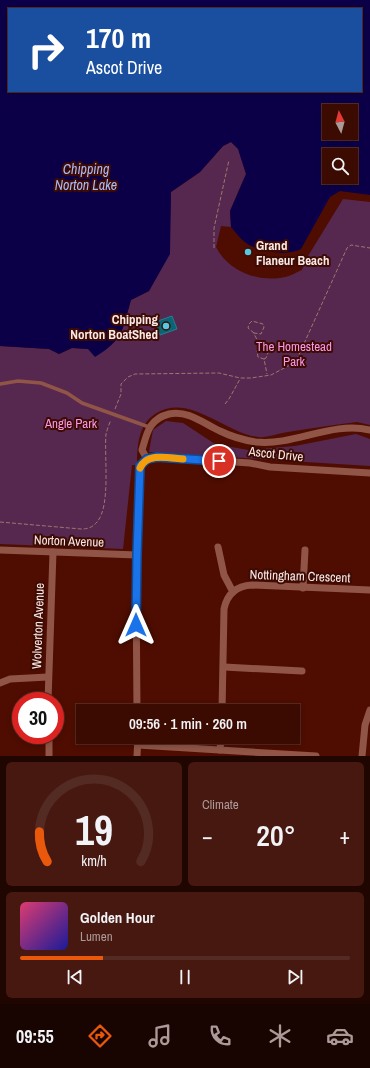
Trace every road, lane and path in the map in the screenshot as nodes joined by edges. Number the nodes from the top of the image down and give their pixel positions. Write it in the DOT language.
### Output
graph roads {
  1 [pos="229,160"];
  2 [pos="214,248"];
  3 [pos="370,248"];
  4 [pos="254,333"];
  5 [pos="259,343"];
  6 [pos="264,359"];
  7 [pos="267,375"];
  8 [pos="240,378"];
  9 [pos="0,384"];
  10 [pos="225,404"];
  11 [pos="112,414"];
  12 [pos="149,427"];
  13 [pos="370,430"];
  14 [pos="147,459"];
  15 [pos="370,473"];
  16 [pos="0,522"];
  17 [pos="218,547"];
  18 [pos="0,550"];
  19 [pos="305,550"];
  20 [pos="53,552"];
  21 [pos="137,555"];
  22 [pos="303,588"];
  23 [pos="370,590"];
  24 [pos="233,592"];
  25 [pos="224,666"];
  26 [pos="302,671"];
  27 [pos="48,677"];
  28 [pos="0,683"];
  29 [pos="48,692"];
  30 [pos="137,704"];
  31 [pos="222,704"];
  32 [pos="370,710"];
  33 [pos="49,744"];
  34 [pos="220,744"];
  35 [pos="138,746"];
  36 [pos="220,750"];
  37 [pos="49,756"];
  38 [pos="138,756"];
  39 [pos="316,756"];
  40 [pos="362,756"];
  1 -- 2 [label="path"];
  3 -- 7 [label="path"];
  4 -- 4 [label="path"];
  4 -- 5 [label="path"];
  5 -- 6 [label="path"];
  5 -- 6 [label="path"];
  6 -- 7 [label="path"];
  7 -- 8 [label="path"];
  8 -- 10 [label="path"];
  8 -- 11 [label="path"];
  9 -- 11 [label="lane"];
  11 -- 12 [label="lane"];
  11 -- 16 [label="path"];
  12 -- 13 [label="street"];
  12 -- 14 [label="street"];
  14 -- 15 [label="street, Ascot Drive"];
  14 -- 21 [label="street"];
  17 -- 24 [label="street"];
  18 -- 20 [label="street, Norton Avenue"];
  19 -- 22 [label="street"];
  20 -- 21 [label="street, Norton Avenue"];
  20 -- 27 [label="street, Wolverton Avenue"];
  21 -- 30 [label="street"];
  22 -- 23 [label="street, Nottingham Crescent"];
  22 -- 24 [label="street, Nottingham Crescent"];
  24 -- 25 [label="street, Nottingham Crescent"];
  25 -- 26 [label="street"];
  25 -- 31 [label="street, Nottingham Crescent"];
  27 -- 28 [label="street"];
  27 -- 29 [label="street, Wolverton Avenue"];
  32 -- 40 [label="street"];
  33 -- 37 [label="street"];
  34 -- 36 [label="street"];
  35 -- 36 [label="street"];
  35 -- 38 [label="street"];
  36 -- 39 [label="street"];
}
